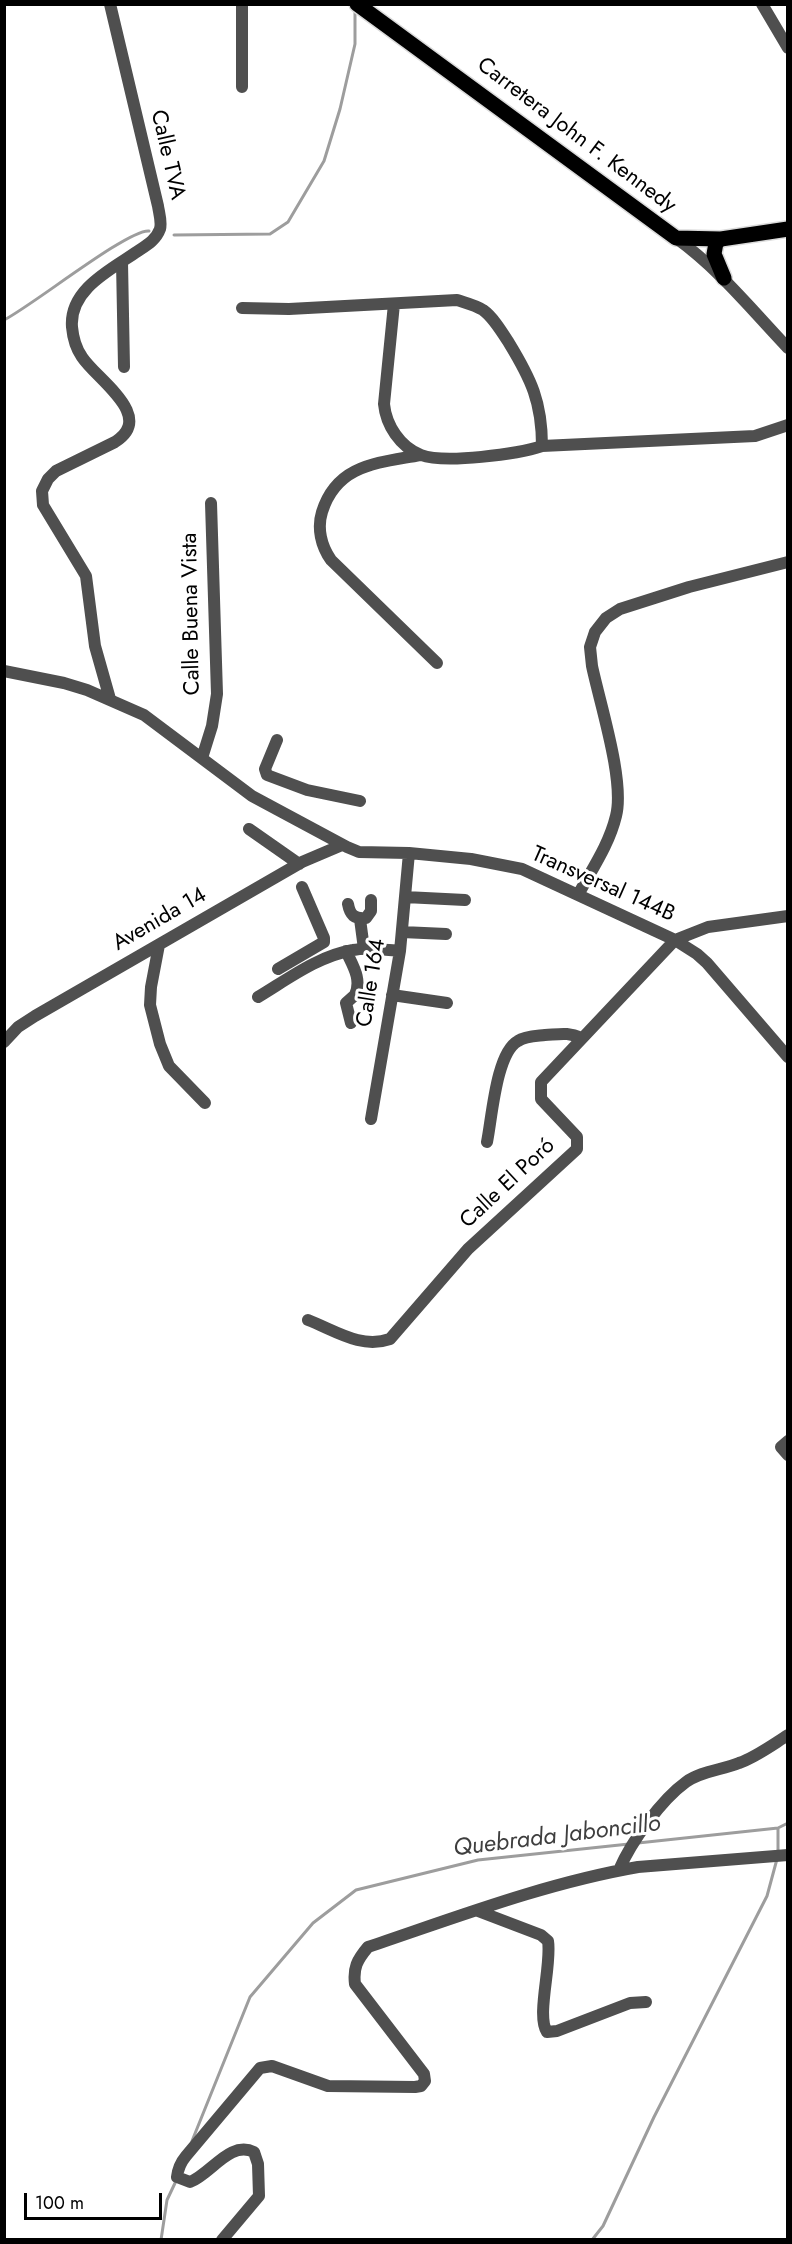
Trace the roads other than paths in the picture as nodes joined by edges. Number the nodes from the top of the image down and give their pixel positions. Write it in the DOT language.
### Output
graph roads {
  1 [pos="110,4"];
  2 [pos="242,4"];
  3 [pos="357,4"];
  4 [pos="762,4"];
  5 [pos="788,48"];
  6 [pos="242,87"];
  7 [pos="788,229"];
  8 [pos="676,238"];
  9 [pos="721,239"];
  10 [pos="122,262"];
  11 [pos="724,278"];
  12 [pos="394,304"];
  13 [pos="242,308"];
  14 [pos="788,348"];
  15 [pos="124,367"];
  16 [pos="788,425"];
  17 [pos="542,446"];
  18 [pos="420,455"];
  19 [pos="211,503"];
  20 [pos="788,562"];
  21 [pos="437,663"];
  22 [pos="4,671"];
  23 [pos="110,699"];
  24 [pos="277,740"];
  25 [pos="202,758"];
  26 [pos="360,801"];
  27 [pos="249,829"];
  28 [pos="342,845"];
  29 [pos="409,853"];
  30 [pos="299,864"];
  31 [pos="302,887"];
  32 [pos="578,895"];
  33 [pos="405,897"];
  34 [pos="371,900"];
  35 [pos="465,900"];
  36 [pos="348,904"];
  37 [pos="788,916"];
  38 [pos="360,918"];
  39 [pos="402,932"];
  40 [pos="446,934"];
  41 [pos="675,940"];
  42 [pos="159,945"];
  43 [pos="364,949"];
  44 [pos="346,951"];
  45 [pos="400,951"];
  46 [pos="291,977"];
  47 [pos="392,995"];
  48 [pos="258,997"];
  49 [pos="447,1003"];
  50 [pos="351,1023"];
  51 [pos="582,1038"];
  52 [pos="4,1042"];
  53 [pos="788,1058"];
  54 [pos="205,1103"];
  55 [pos="371,1119"];
  56 [pos="487,1142"];
  57 [pos="308,1320"];
  58 [pos="788,1441"];
  59 [pos="788,1455"];
  60 [pos="788,1735"];
  61 [pos="788,1855"];
  62 [pos="619,1870"];
  63 [pos="477,1911"];
  64 [pos="646,2002"];
  65 [pos="222,2240"];
  1 -- 10 [label="street, Calle TVA"];
  2 -- 6 [label="street"];
  3 -- 8 [label="main road, Carretera John F. Kennedy"];
  4 -- 5 [label="street"];
  7 -- 9 [label="main road, Carretera John F. Kennedy"];
  8 -- 9 [label="main road, Carretera John F. Kennedy"];
  8 -- 11 [label="street"];
  9 -- 11 [label="main road"];
  10 -- 15 [label="street"];
  10 -- 23 [label="street, Calle TVA"];
  11 -- 14 [label="street"];
  12 -- 13 [label="street"];
  12 -- 17 [label="street"];
  12 -- 18 [label="street"];
  16 -- 17 [label="street"];
  17 -- 18 [label="street"];
  18 -- 21 [label="street"];
  19 -- 25 [label="street, Calle Buena Vista"];
  20 -- 32 [label="street"];
  22 -- 23 [label="street, Transversal 144B"];
  23 -- 25 [label="street, Transversal 144B"];
  24 -- 26 [label="street"];
  25 -- 28 [label="street, Transversal 144B"];
  27 -- 30 [label="street"];
  28 -- 29 [label="street, Transversal 144B"];
  28 -- 30 [label="street, Avenida 14"];
  29 -- 32 [label="street, Transversal 144B"];
  29 -- 33 [label="street, Calle 164"];
  30 -- 42 [label="street, Avenida 14"];
  31 -- 46 [label="street"];
  32 -- 41 [label="street, Transversal 144B"];
  33 -- 35 [label="street"];
  33 -- 39 [label="street, Calle 164"];
  34 -- 38 [label="street"];
  36 -- 38 [label="street"];
  37 -- 41 [label="street"];
  38 -- 43 [label="street"];
  39 -- 40 [label="street"];
  39 -- 45 [label="street, Calle 164"];
  41 -- 51 [label="street, Calle El Poró"];
  41 -- 53 [label="street, Transversal 144B"];
  42 -- 52 [label="street, Avenida 14"];
  42 -- 54 [label="street"];
  43 -- 44 [label="street"];
  43 -- 45 [label="street"];
  44 -- 46 [label="street"];
  44 -- 50 [label="street"];
  45 -- 47 [label="street, Calle 164"];
  46 -- 48 [label="street"];
  47 -- 49 [label="street"];
  47 -- 55 [label="street, Calle 164"];
  51 -- 56 [label="street"];
  51 -- 57 [label="street, Calle El Poró"];
  58 -- 59 [label="street"];
  60 -- 62 [label="street"];
  61 -- 62 [label="street"];
  62 -- 63 [label="street"];
  63 -- 64 [label="street"];
  63 -- 65 [label="street"];
}
